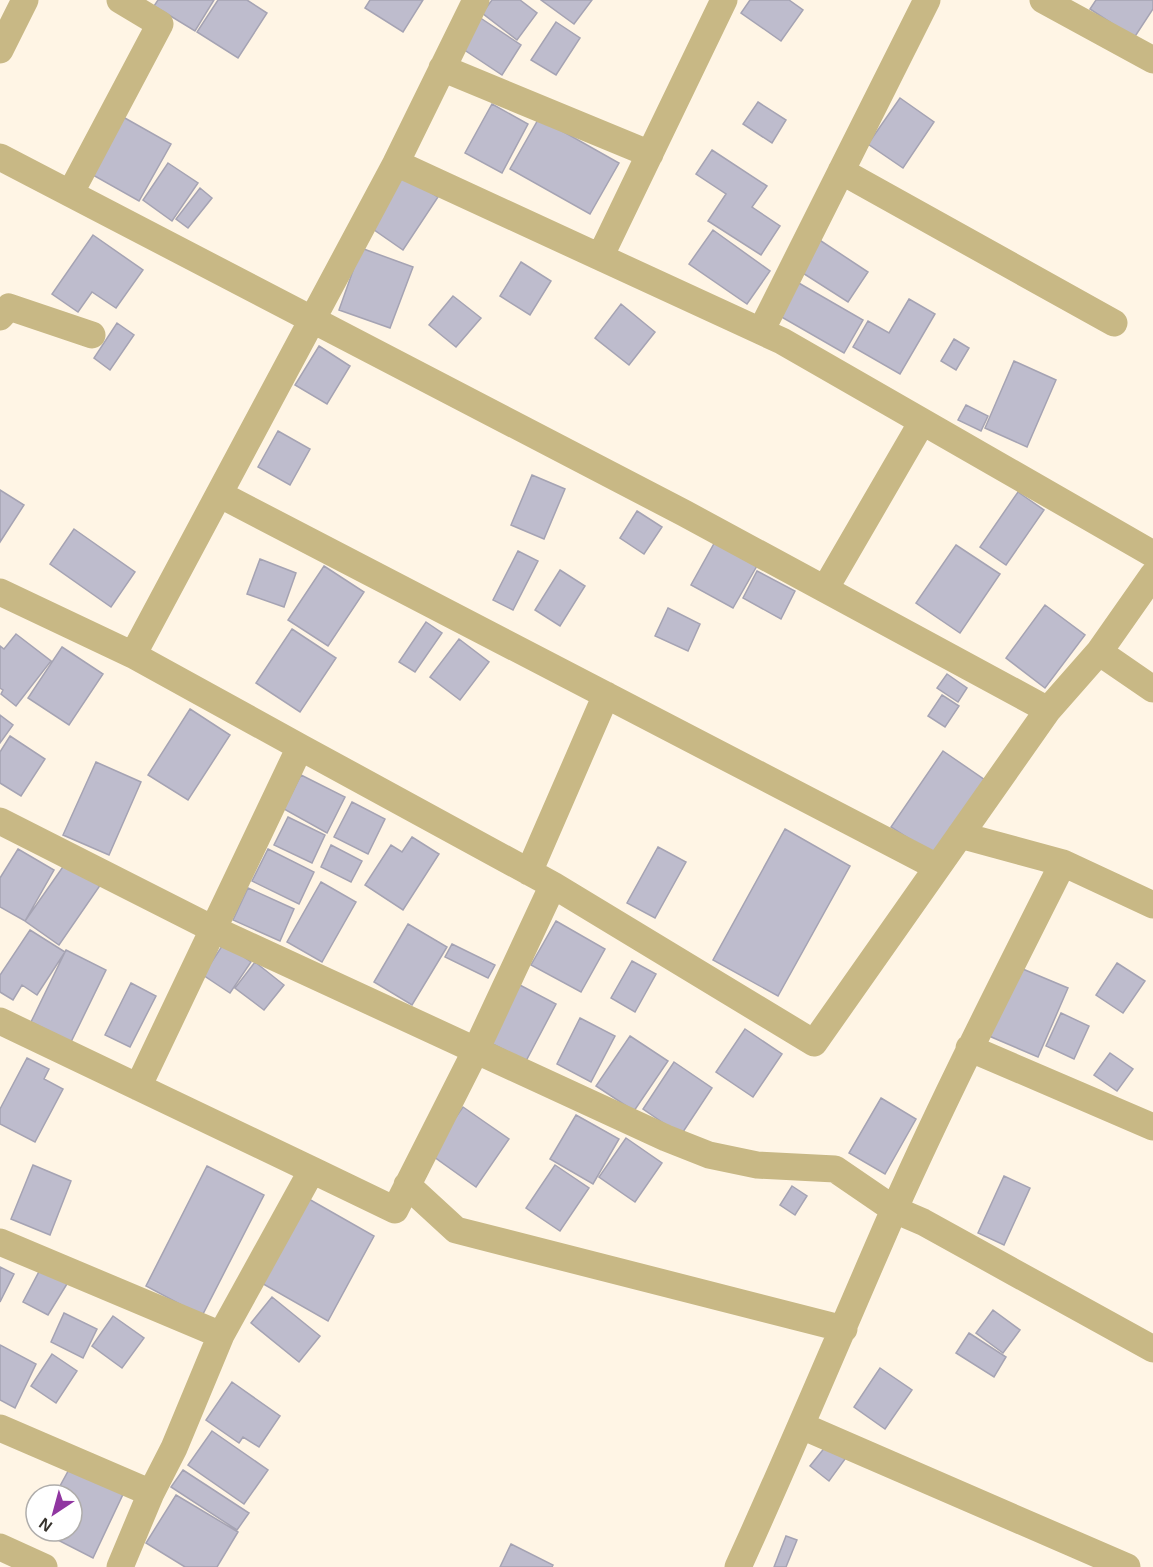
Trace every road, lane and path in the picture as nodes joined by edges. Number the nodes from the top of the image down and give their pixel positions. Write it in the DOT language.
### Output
graph roads {
  1 [pos="25,0"];
  2 [pos="120,0"];
  3 [pos="476,0"];
  4 [pos="724,0"];
  5 [pos="927,0"];
  6 [pos="1043,0"];
  7 [pos="0,51"];
  8 [pos="1153,60"];
  9 [pos="442,68"];
  10 [pos="650,154"];
  11 [pos="0,157"];
  12 [pos="396,163"];
  13 [pos="842,171"];
  14 [pos="71,192"];
  15 [pos="600,257"];
  16 [pos="0,317"];
  17 [pos="312,320"];
  18 [pos="1114,323"];
  19 [pos="761,332"];
  20 [pos="92,335"];
  21 [pos="922,422"];
  22 [pos="219,495"];
  23 [pos="1153,554"];
  24 [pos="1153,575"];
  25 [pos="825,589"];
  26 [pos="0,592"];
  27 [pos="1099,652"];
  28 [pos="133,655"];
  29 [pos="1153,689"];
  30 [pos="606,695"];
  31 [pos="1048,710"];
  32 [pos="300,747"];
  33 [pos="0,821"];
  34 [pos="960,835"];
  35 [pos="1063,863"];
  36 [pos="937,867"];
  37 [pos="529,872"];
  38 [pos="553,885"];
  39 [pos="1153,905"];
  40 [pos="213,929"];
  41 [pos="0,1021"];
  42 [pos="969,1048"];
  43 [pos="476,1050"];
  44 [pos="138,1087"];
  45 [pos="1153,1126"];
  46 [pos="312,1170"];
  47 [pos="407,1185"];
  48 [pos="894,1210"];
  49 [pos="0,1242"];
  50 [pos="844,1329"];
  51 [pos="221,1335"];
  52 [pos="1153,1349"];
  53 [pos="802,1426"];
  54 [pos="0,1428"];
  55 [pos="151,1493"];
  56 [pos="0,1547"];
  57 [pos="44,1567"];
  58 [pos="120,1567"];
  59 [pos="738,1567"];
  60 [pos="1127,1567"];
  1 -- 7 [label="street"];
  2 -- 14 [label="street"];
  3 -- 9 [label="street"];
  4 -- 10 [label="street"];
  5 -- 13 [label="street"];
  6 -- 8 [label="street"];
  9 -- 10 [label="street"];
  9 -- 12 [label="street"];
  10 -- 15 [label="street"];
  11 -- 14 [label="street"];
  12 -- 15 [label="street"];
  12 -- 17 [label="street"];
  13 -- 18 [label="street"];
  13 -- 19 [label="street"];
  14 -- 17 [label="street"];
  15 -- 19 [label="street"];
  16 -- 20 [label="street"];
  17 -- 22 [label="street"];
  17 -- 25 [label="street"];
  19 -- 21 [label="street"];
  21 -- 23 [label="street"];
  21 -- 25 [label="street"];
  22 -- 28 [label="street"];
  22 -- 30 [label="street"];
  24 -- 27 [label="street"];
  25 -- 31 [label="street"];
  26 -- 28 [label="street"];
  27 -- 29 [label="street"];
  27 -- 31 [label="street"];
  28 -- 32 [label="street"];
  30 -- 36 [label="street"];
  30 -- 37 [label="street"];
  31 -- 34 [label="street"];
  32 -- 37 [label="street"];
  32 -- 40 [label="street"];
  33 -- 40 [label="street"];
  34 -- 35 [label="street"];
  34 -- 36 [label="street"];
  35 -- 39 [label="street"];
  35 -- 42 [label="street"];
  36 -- 38 [label="street"];
  37 -- 38 [label="street"];
  38 -- 43 [label="street"];
  40 -- 43 [label="street"];
  40 -- 44 [label="street"];
  41 -- 44 [label="street"];
  42 -- 45 [label="street"];
  42 -- 48 [label="street"];
  43 -- 47 [label="street"];
  43 -- 48 [label="street"];
  44 -- 46 [label="street"];
  46 -- 47 [label="street"];
  46 -- 51 [label="street"];
  47 -- 50 [label="street"];
  48 -- 50 [label="street"];
  48 -- 52 [label="street"];
  49 -- 51 [label="street"];
  50 -- 53 [label="street"];
  51 -- 55 [label="street"];
  53 -- 59 [label="street"];
  53 -- 60 [label="street"];
  54 -- 55 [label="street"];
  55 -- 58 [label="street"];
  56 -- 57 [label="street"];
}
